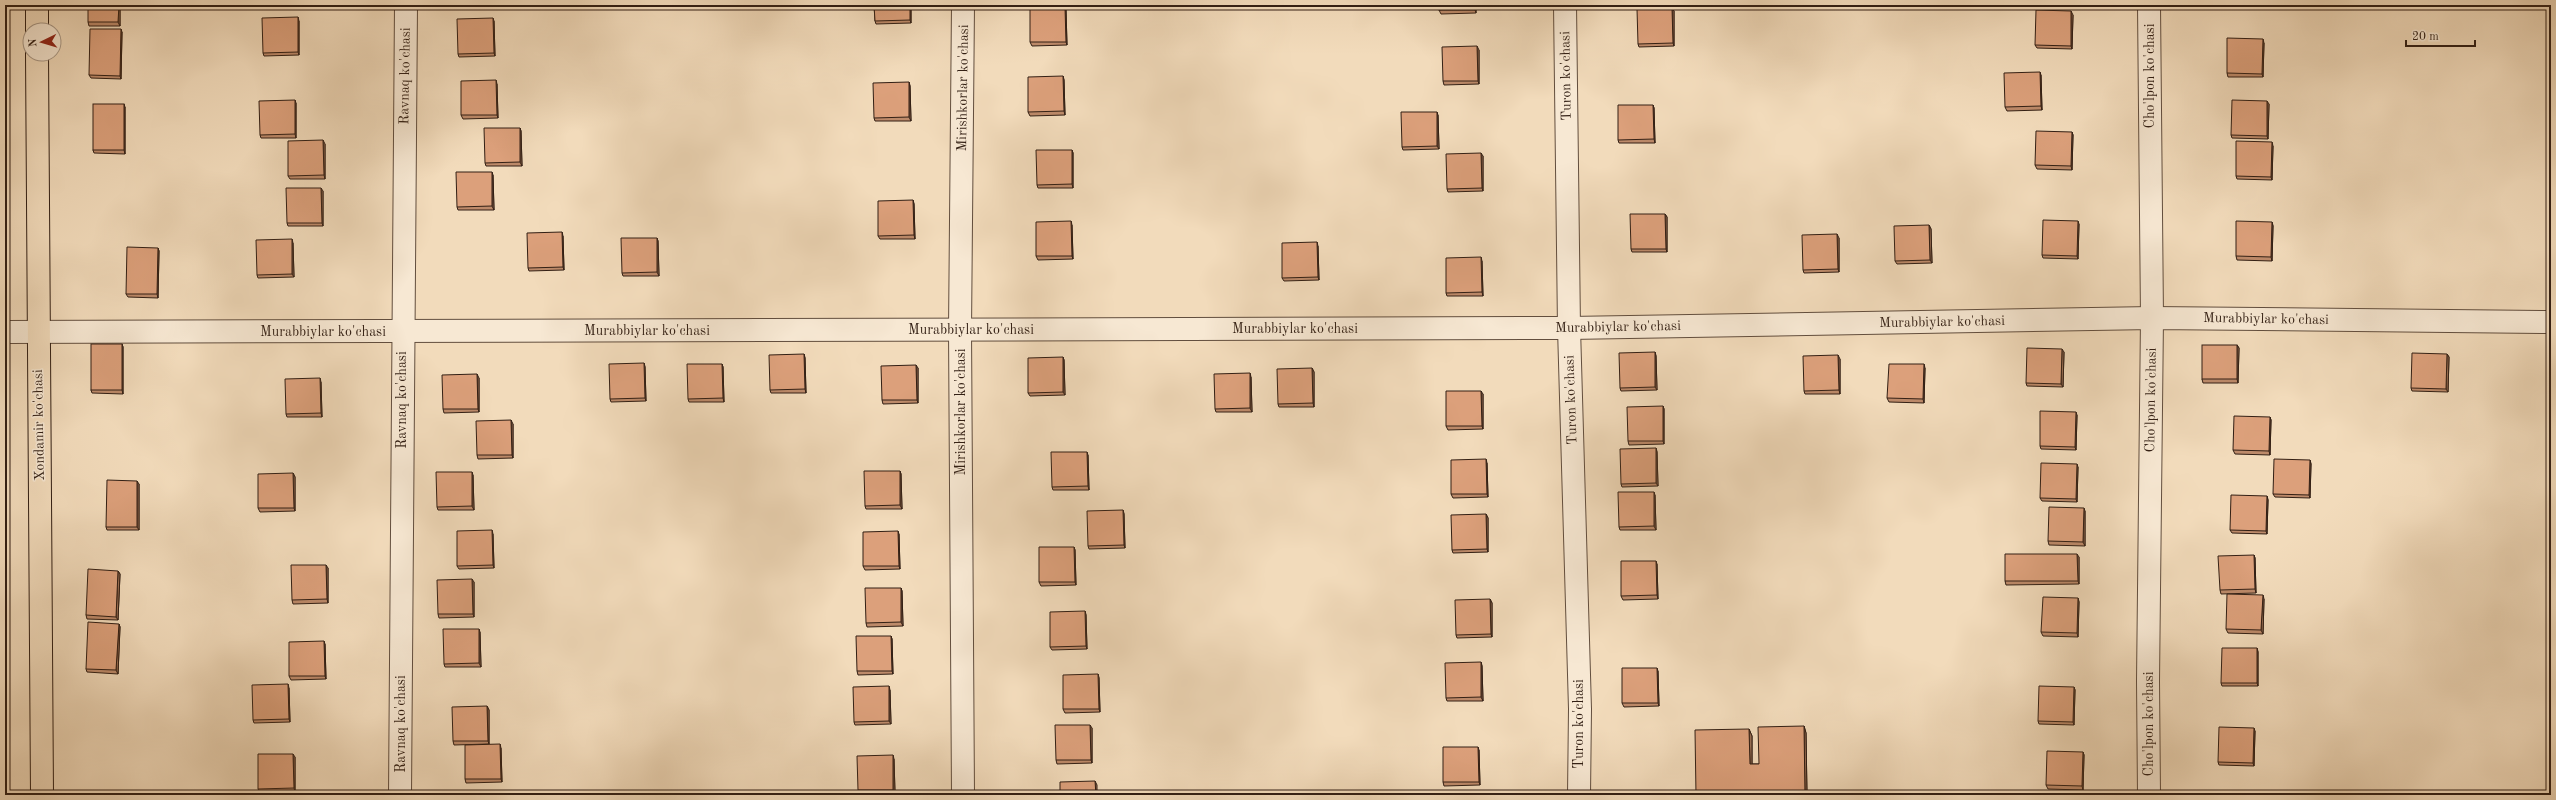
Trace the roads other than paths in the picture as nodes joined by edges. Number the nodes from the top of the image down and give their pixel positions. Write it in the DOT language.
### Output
graph roads {
  1 [pos="37,5"];
  2 [pos="406,5"];
  3 [pos="963,5"];
  4 [pos="1565,5"];
  5 [pos="2149,5"];
  6 [pos="37,22"];
  7 [pos="37,62"];
  8 [pos="2152,318"];
  9 [pos="2551,322"];
  10 [pos="1569,328"];
  11 [pos="960,330"];
  12 [pos="5,332"];
  13 [pos="38,332"];
  14 [pos="402,332"];
  15 [pos="42,795"];
  16 [pos="400,795"];
  17 [pos="963,795"];
  18 [pos="1579,795"];
  19 [pos="2149,795"];
  1 -- 6 [label="main road"];
  2 -- 14 [label="street, Ravnaq ko'chasi"];
  3 -- 11 [label="street, Mirishkorlar ko'chasi"];
  4 -- 10 [label="street, Turon ko'chasi"];
  5 -- 8 [label="street, Cho'lpon ko'chasi"];
  7 -- 13 [label="main road, Xondamir ko'chasi"];
  8 -- 9 [label="street, Murabbiylar ko'chasi"];
  8 -- 10 [label="street, Murabbiylar ko'chasi"];
  8 -- 19 [label="street, Cho'lpon ko'chasi"];
  10 -- 11 [label="street, Murabbiylar ko'chasi"];
  10 -- 18 [label="street, Turon ko'chasi"];
  11 -- 14 [label="street, Murabbiylar ko'chasi"];
  11 -- 17 [label="street, Mirishkorlar ko'chasi"];
  12 -- 13 [label="street, Murabbiylar ko'chasi"];
  13 -- 14 [label="street, Murabbiylar ko'chasi"];
  13 -- 15 [label="main road, Xondamir ko'chasi"];
  14 -- 16 [label="street, Ravnaq ko'chasi"];
}
